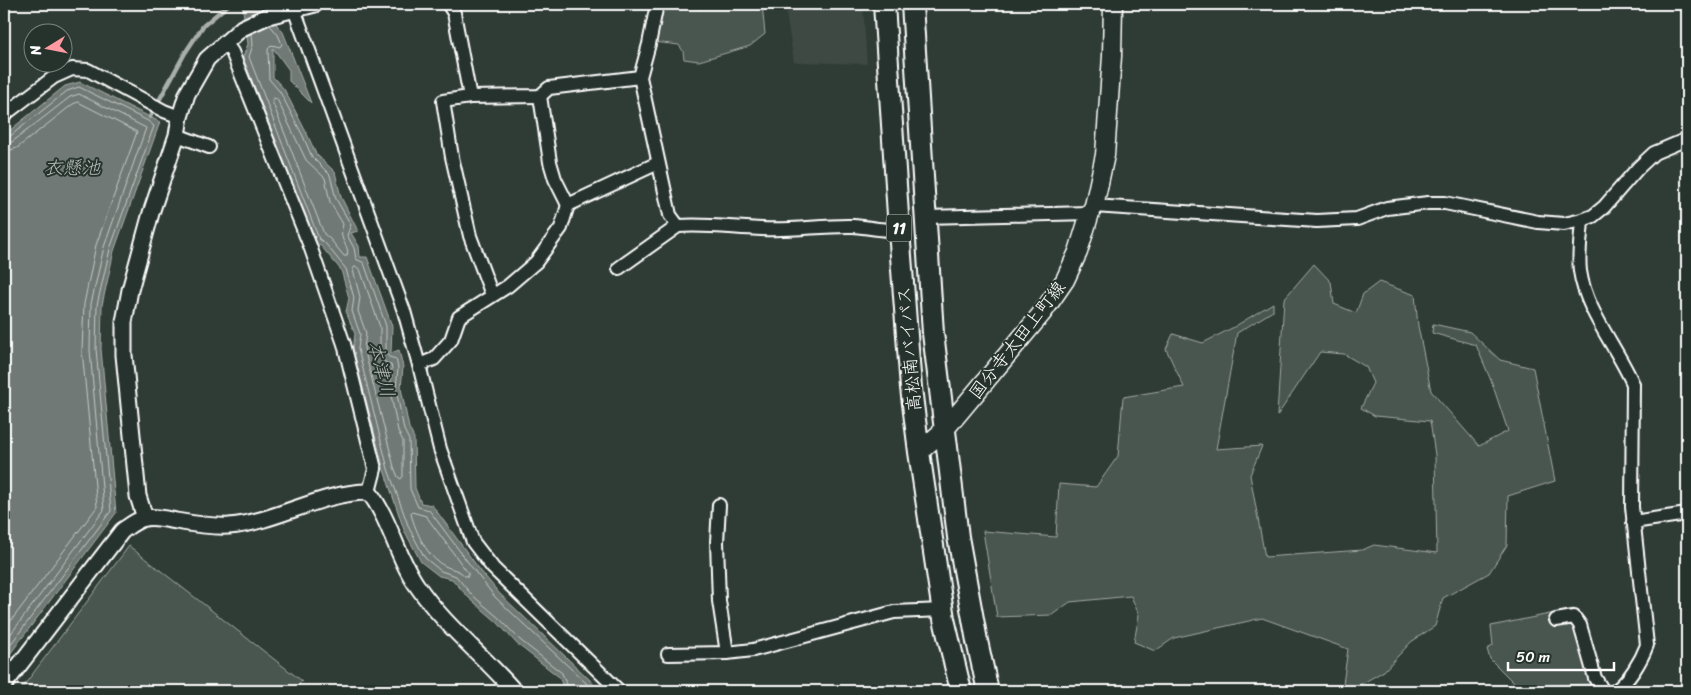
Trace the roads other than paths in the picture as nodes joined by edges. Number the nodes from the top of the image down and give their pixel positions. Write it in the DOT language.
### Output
graph roads {
  1 [pos="315,4"];
  2 [pos="448,4"];
  3 [pos="657,4"];
  4 [pos="884,4"];
  5 [pos="912,4"];
  6 [pos="1113,4"];
  7 [pos="291,10"];
  8 [pos="227,40"];
  9 [pos="640,77"];
  10 [pos="540,96"];
  11 [pos="470,97"];
  12 [pos="4,115"];
  13 [pos="180,117"];
  14 [pos="177,135"];
  15 [pos="1687,139"];
  16 [pos="208,147"];
  17 [pos="658,164"];
  18 [pos="568,205"];
  19 [pos="1092,210"];
  20 [pos="925,217"];
  21 [pos="1582,220"];
  22 [pos="678,226"];
  23 [pos="899,230"];
  24 [pos="618,268"];
  25 [pos="492,295"];
  26 [pos="420,365"];
  27 [pos="944,430"];
  28 [pos="919,452"];
  29 [pos="369,492"];
  30 [pos="719,505"];
  31 [pos="1687,514"];
  32 [pos="145,518"];
  33 [pos="1633,522"];
  34 [pos="943,610"];
  35 [pos="1556,620"];
  36 [pos="727,653"];
  37 [pos="668,654"];
  38 [pos="4,685"];
  39 [pos="514,691"];
  40 [pos="619,691"];
  41 [pos="961,691"];
  42 [pos="988,691"];
  43 [pos="1603,691"];
  44 [pos="1615,691"];
  1 -- 7 [label="street"];
  2 -- 11 [label="street"];
  3 -- 9 [label="street"];
  4 -- 23 [label="highway, 高松南バイパス / 11"];
  5 -- 20 [label="highway, 高松南バイパス / 11"];
  6 -- 19 [label="main road, 国分寺太田上町線"];
  7 -- 8 [label="street"];
  7 -- 26 [label="street"];
  8 -- 13 [label="street"];
  8 -- 29 [label="street"];
  9 -- 10 [label="street"];
  9 -- 17 [label="street"];
  10 -- 11 [label="street"];
  10 -- 18 [label="street"];
  11 -- 25 [label="street"];
  12 -- 13 [label="street"];
  13 -- 14 [label="street"];
  14 -- 16 [label="street"];
  14 -- 32 [label="street"];
  15 -- 21 [label="street"];
  17 -- 18 [label="street"];
  17 -- 22 [label="street"];
  18 -- 25 [label="street"];
  19 -- 20 [label="street"];
  19 -- 21 [label="street"];
  19 -- 27 [label="main road, 国分寺太田上町線"];
  20 -- 27 [label="highway, 高松南バイパス / 11"];
  21 -- 33 [label="street"];
  22 -- 23 [label="street"];
  22 -- 24 [label="street"];
  23 -- 28 [label="highway, 高松南バイパス / 11"];
  25 -- 26 [label="street"];
  26 -- 40 [label="street"];
  27 -- 28 [label="main road, 国分寺太田上町線"];
  27 -- 42 [label="highway, 高松南バイパス / 11"];
  28 -- 34 [label="highway, 高松南バイパス / 11"];
  29 -- 32 [label="street"];
  29 -- 39 [label="street"];
  30 -- 36 [label="street"];
  31 -- 33 [label="street"];
  32 -- 38 [label="street"];
  33 -- 44 [label="street"];
  34 -- 36 [label="street"];
  34 -- 41 [label="highway, 高松南バイパス / 11"];
  35 -- 43 [label="street"];
  36 -- 37 [label="street"];
}
